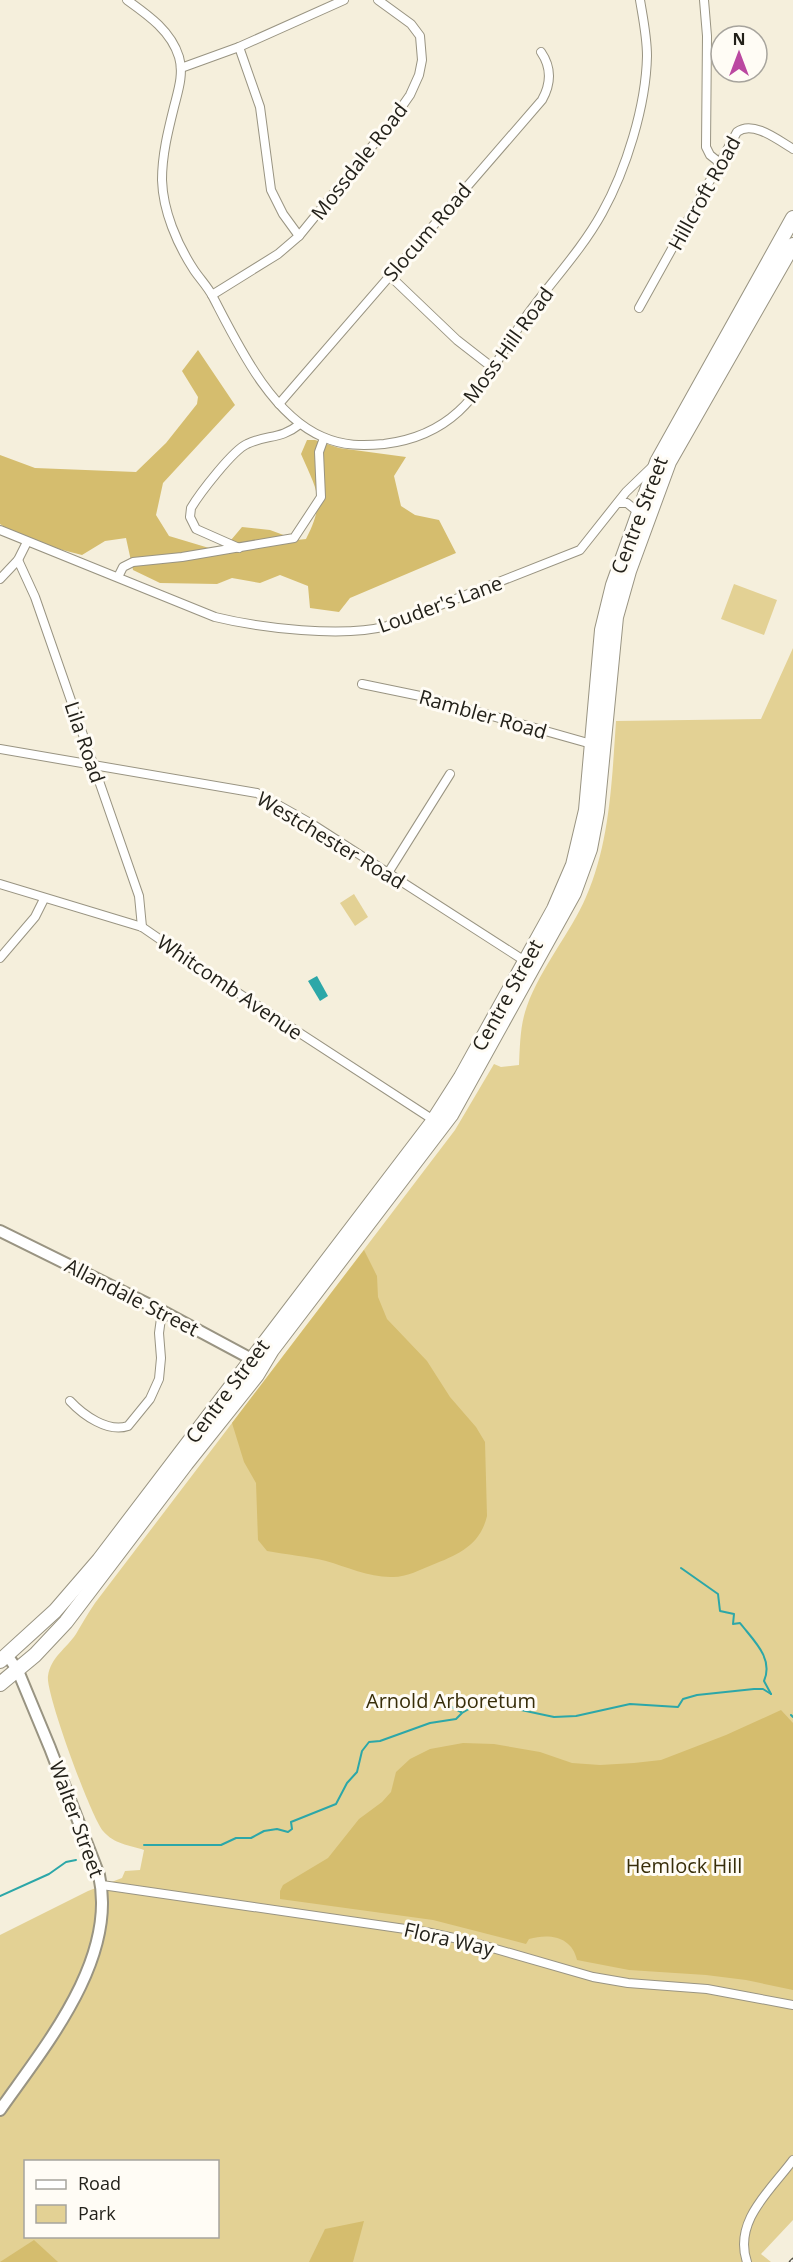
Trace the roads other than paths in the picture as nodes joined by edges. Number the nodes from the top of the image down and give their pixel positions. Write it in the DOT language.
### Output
graph roads {
  1 [pos="126,0"];
  2 [pos="344,0"];
  3 [pos="378,0"];
  4 [pos="639,0"];
  5 [pos="704,0"];
  6 [pos="238,47"];
  7 [pos="541,52"];
  8 [pos="181,68"];
  9 [pos="793,148"];
  10 [pos="720,164"];
  11 [pos="793,218"];
  12 [pos="299,236"];
  13 [pos="793,245"];
  14 [pos="390,276"];
  15 [pos="212,295"];
  16 [pos="639,308"];
  17 [pos="493,368"];
  18 [pos="279,404"];
  19 [pos="300,424"];
  20 [pos="324,438"];
  21 [pos="657,462"];
  22 [pos="618,503"];
  23 [pos="638,512"];
  24 [pos="0,530"];
  25 [pos="27,542"];
  26 [pos="240,548"];
  27 [pos="18,560"];
  28 [pos="118,578"];
  29 [pos="0,579"];
  30 [pos="362,684"];
  31 [pos="598,746"];
  32 [pos="0,749"];
  33 [pos="92,765"];
  34 [pos="450,774"];
  35 [pos="388,873"];
  36 [pos="0,884"];
  37 [pos="44,898"];
  38 [pos="142,927"];
  39 [pos="0,958"];
  40 [pos="530,964"];
  41 [pos="439,1123"];
  42 [pos="0,1231"];
  43 [pos="162,1311"];
  44 [pos="257,1362"];
  45 [pos="70,1401"];
  46 [pos="4,1658"];
  47 [pos="18,1671"];
  48 [pos="0,1684"];
  49 [pos="102,1885"];
  50 [pos="793,2005"];
  51 [pos="0,2110"];
  52 [pos="793,2160"];
  53 [pos="747,2262"];
  1 -- 8 [label="street"];
  2 -- 6 [label="street"];
  3 -- 12 [label="street, Mossdale Road"];
  4 -- 17 [label="street, Moss Hill Road"];
  5 -- 10 [label="street"];
  6 -- 8 [label="street"];
  6 -- 12 [label="street"];
  7 -- 14 [label="street, Slocum Road"];
  8 -- 15 [label="street, Moss Hill Road"];
  9 -- 10 [label="street, Hillcroft Road"];
  10 -- 16 [label="street, Hillcroft Road"];
  11 -- 21 [label="highway, Centre Street"];
  12 -- 15 [label="street, Mossdale Road"];
  13 -- 31 [label="highway, Centre Street"];
  14 -- 17 [label="street"];
  14 -- 18 [label="street, Slocum Road"];
  15 -- 18 [label="street, Moss Hill Road"];
  17 -- 20 [label="street, Moss Hill Road"];
  18 -- 19 [label="street, Moss Hill Road"];
  19 -- 20 [label="street, Moss Hill Road"];
  19 -- 26 [label="street"];
  20 -- 26 [label="street"];
  21 -- 22 [label="street, Louder's Lane"];
  21 -- 23 [label="highway, Centre Street"];
  22 -- 23 [label="street"];
  22 -- 28 [label="street, Louder's Lane"];
  23 -- 31 [label="highway, Centre Street"];
  24 -- 25 [label="street, Louder's Lane"];
  25 -- 27 [label="street"];
  25 -- 28 [label="street, Louder's Lane"];
  26 -- 28 [label="street"];
  27 -- 29 [label="street"];
  27 -- 33 [label="street, Lila Road"];
  30 -- 31 [label="street, Rambler Road"];
  31 -- 40 [label="highway, Centre Street"];
  32 -- 33 [label="street, Westchester Road"];
  33 -- 35 [label="street, Westchester Road"];
  33 -- 38 [label="street, Lila Road"];
  34 -- 35 [label="street"];
  35 -- 40 [label="street, Westchester Road"];
  36 -- 37 [label="street, Whitcomb Avenue"];
  37 -- 38 [label="street, Whitcomb Avenue"];
  37 -- 39 [label="street"];
  38 -- 41 [label="street, Whitcomb Avenue"];
  40 -- 41 [label="highway, Centre Street"];
  41 -- 44 [label="highway, Centre Street"];
  42 -- 43 [label="street, Allandale Street"];
  43 -- 44 [label="street, Allandale Street"];
  43 -- 45 [label="street"];
  44 -- 46 [label="highway, Centre Street"];
  44 -- 47 [label="highway, Centre Street"];
  46 -- 47 [label="street, Walter Street"];
  47 -- 48 [label="highway, Centre Street"];
  47 -- 49 [label="street, Walter Street"];
  49 -- 50 [label="street, Flora Way"];
  49 -- 51 [label="street, Walter Street"];
  52 -- 53 [label="street"];
}
